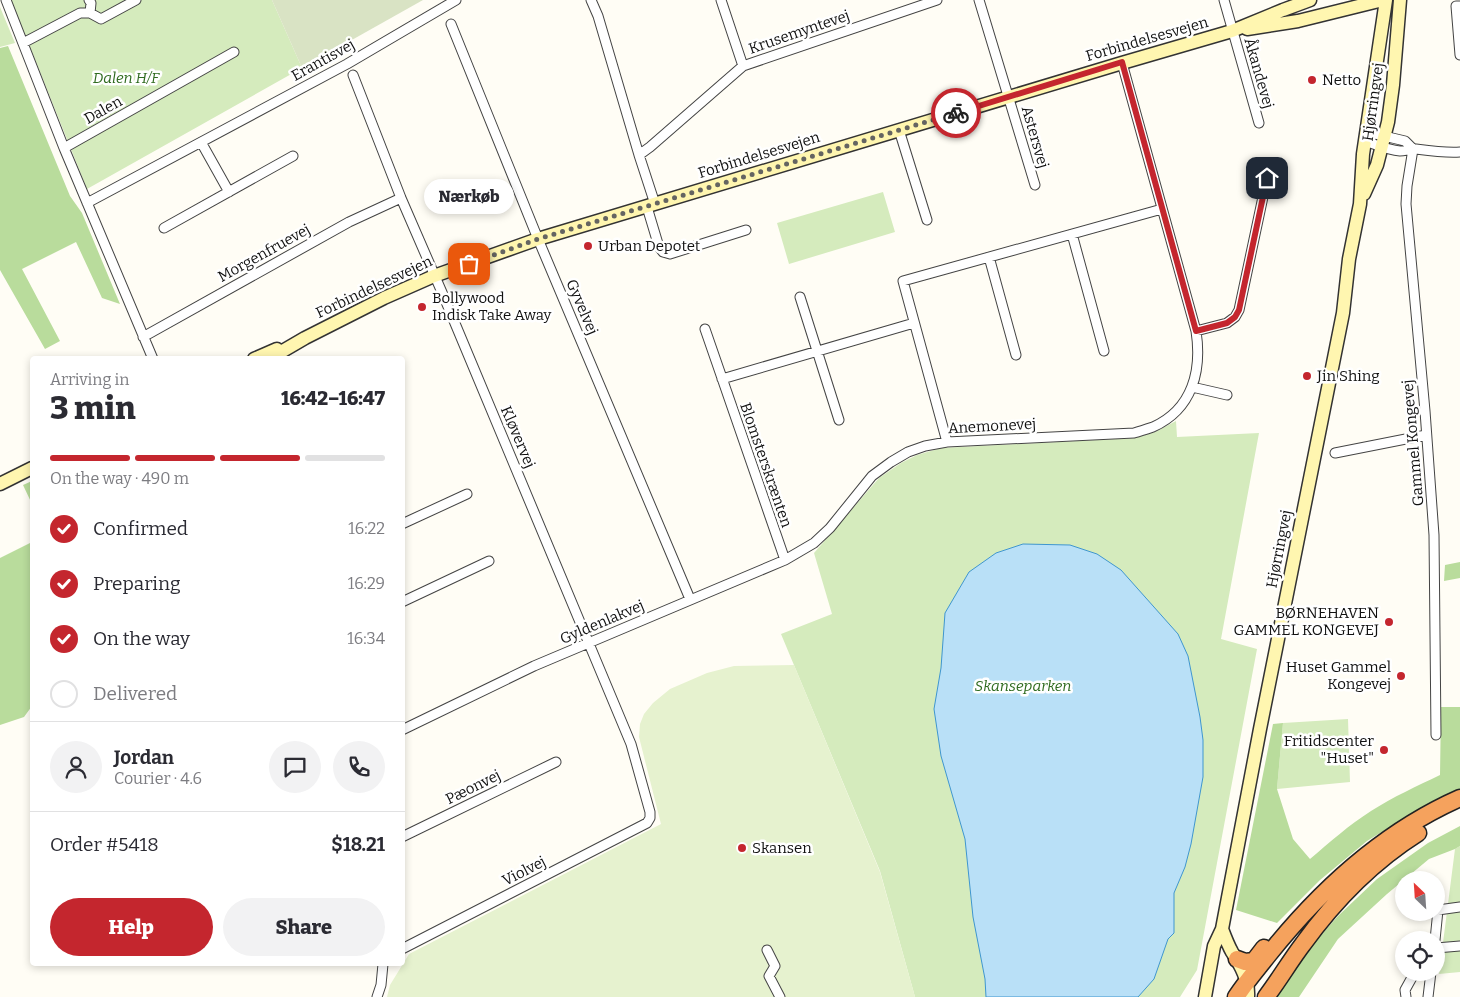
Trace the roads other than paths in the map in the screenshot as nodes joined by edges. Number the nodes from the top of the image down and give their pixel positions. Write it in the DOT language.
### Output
graph roads {
  1 [pos="6,0"];
  2 [pos="90,0"];
  3 [pos="136,0"];
  4 [pos="456,0"];
  5 [pos="592,0"];
  6 [pos="721,0"];
  7 [pos="937,0"];
  8 [pos="979,0"];
  9 [pos="1224,0"];
  10 [pos="1310,0"];
  11 [pos="1350,0"];
  12 [pos="1400,0"];
  13 [pos="1385,1"];
  14 [pos="1458,6"];
  15 [pos="1283,10"];
  16 [pos="90,12"];
  17 [pos="1293,22"];
  18 [pos="450,24"];
  19 [pos="1232,31"];
  20 [pos="23,43"];
  21 [pos="234,52"];
  22 [pos="1460,55"];
  23 [pos="1122,62"];
  24 [pos="742,66"];
  25 [pos="352,75"];
  26 [pos="1009,97"];
  27 [pos="1259,124"];
  28 [pos="899,130"];
  29 [pos="1366,136"];
  30 [pos="201,142"];
  31 [pos="1384,142"];
  32 [pos="64,148"];
  33 [pos="1413,149"];
  34 [pos="1460,152"];
  35 [pos="638,155"];
  36 [pos="293,156"];
  37 [pos="1267,163"];
  38 [pos="1035,185"];
  39 [pos="229,192"];
  40 [pos="401,198"];
  41 [pos="87,203"];
  42 [pos="1360,204"];
  43 [pos="651,206"];
  44 [pos="1162,209"];
  45 [pos="927,220"];
  46 [pos="164,228"];
  47 [pos="746,230"];
  48 [pos="1072,234"];
  49 [pos="538,239"];
  50 [pos="989,257"];
  51 [pos="434,276"];
  52 [pos="800,297"];
  53 [pos="914,323"];
  54 [pos="705,329"];
  55 [pos="1196,331"];
  56 [pos="143,337"];
  57 [pos="305,338"];
  58 [pos="818,351"];
  59 [pos="1104,351"];
  60 [pos="1016,355"];
  61 [pos="152,356"];
  62 [pos="261,356"];
  63 [pos="274,356"];
  64 [pos="722,379"];
  65 [pos="1192,387"];
  66 [pos="1226,395"];
  67 [pos="839,420"];
  68 [pos="1426,435"];
  69 [pos="948,442"];
  70 [pos="1335,453"];
  71 [pos="30,470"];
  72 [pos="0,484"];
  73 [pos="467,494"];
  74 [pos="405,523"];
  75 [pos="814,543"];
  76 [pos="785,560"];
  77 [pos="489,561"];
  78 [pos="690,600"];
  79 [pos="405,601"];
  80 [pos="589,642"];
  81 [pos="405,729"];
  82 [pos="1436,735"];
  83 [pos="556,762"];
  84 [pos="1460,798"];
  85 [pos="1460,809"];
  86 [pos="650,812"];
  87 [pos="405,836"];
  88 [pos="1324,892"];
  89 [pos="1460,907"];
  90 [pos="1222,929"];
  91 [pos="1437,931"];
  92 [pos="1460,946"];
  93 [pos="405,947"];
  94 [pos="1445,947"];
  95 [pos="767,950"];
  96 [pos="1237,958"];
  97 [pos="383,966"];
  98 [pos="1410,981"];
  99 [pos="1430,981"];
  100 [pos="1248,990"];
  101 [pos="377,997"];
  102 [pos="780,997"];
  103 [pos="1204,997"];
  104 [pos="1236,997"];
  105 [pos="1266,997"];
  106 [pos="1406,997"];
  107 [pos="1428,997"];
  1 -- 20 [label="street"];
  2 -- 16 [label="street"];
  3 -- 16 [label="street"];
  4 -- 30 [label="street, Erantisvej"];
  5 -- 35 [label="street"];
  6 -- 24 [label="street"];
  7 -- 24 [label="street, Krusemyntevej"];
  8 -- 26 [label="street, Astersvej"];
  9 -- 19 [label="street"];
  10 -- 15 [label="street, Forbindelsesvejen"];
  11 -- 17 [label="street"];
  12 -- 31 [label="street, Hjørringvej"];
  13 -- 17 [label="street, Forbindelsesvejen"];
  13 -- 29 [label="street, Hjørringvej"];
  14 -- 22 [label="street"];
  15 -- 17 [label="street"];
  15 -- 19 [label="street, Forbindelsesvejen"];
  16 -- 20 [label="street"];
  17 -- 19 [label="street, Forbindelsesvejen"];
  18 -- 49 [label="street, Gyvelvej"];
  19 -- 23 [label="street, Forbindelsesvejen"];
  19 -- 27 [label="street, Åkandevej"];
  20 -- 32 [label="street"];
  21 -- 32 [label="street, Dalen"];
  23 -- 26 [label="street, Forbindelsesvejen"];
  23 -- 44 [label="street, Anemonevej"];
  24 -- 35 [label="street, Krusemyntevej"];
  25 -- 40 [label="street, Kløvervej"];
  26 -- 28 [label="street, Forbindelsesvejen"];
  26 -- 38 [label="street, Astersvej"];
  28 -- 43 [label="street, Forbindelsesvejen"];
  28 -- 45 [label="street"];
  29 -- 31 [label="street"];
  29 -- 42 [label="street, Hjørringvej"];
  30 -- 39 [label="street"];
  30 -- 41 [label="street, Erantisvej"];
  31 -- 33 [label="street"];
  31 -- 42 [label="street, Hjørringvej"];
  32 -- 41 [label="street"];
  33 -- 34 [label="street"];
  33 -- 68 [label="street, Gammel Kongevej"];
  35 -- 43 [label="street"];
  36 -- 39 [label="street"];
  37 -- 55 [label="street"];
  39 -- 46 [label="street"];
  40 -- 51 [label="street, Kløvervej"];
  40 -- 56 [label="street, Morgenfruevej"];
  41 -- 56 [label="street"];
  42 -- 90 [label="street, Hjørringvej"];
  43 -- 47 [label="street"];
  43 -- 49 [label="street, Forbindelsesvejen"];
  44 -- 48 [label="street"];
  44 -- 55 [label="street, Anemonevej"];
  48 -- 50 [label="street"];
  48 -- 59 [label="street"];
  49 -- 51 [label="street, Forbindelsesvejen"];
  49 -- 78 [label="street, Gyvelvej"];
  50 -- 53 [label="street"];
  50 -- 60 [label="street"];
  51 -- 57 [label="street, Forbindelsesvejen"];
  51 -- 80 [label="street, Kløvervej"];
  52 -- 58 [label="street"];
  53 -- 58 [label="street"];
  53 -- 69 [label="street"];
  54 -- 64 [label="street, Blomsterskrænten"];
  55 -- 65 [label="street, Anemonevej"];
  56 -- 61 [label="street"];
  57 -- 62 [label="street, Forbindelsesvejen"];
  57 -- 63 [label="street, Forbindelsesvejen"];
  58 -- 64 [label="street"];
  58 -- 67 [label="street"];
  64 -- 76 [label="street, Blomsterskrænten"];
  65 -- 66 [label="street"];
  65 -- 69 [label="street, Anemonevej"];
  68 -- 70 [label="street"];
  68 -- 82 [label="street, Gammel Kongevej"];
  69 -- 75 [label="street, Anemonevej"];
  71 -- 72 [label="street"];
  73 -- 74 [label="street"];
  75 -- 76 [label="street, Gyldenlakvej"];
  76 -- 78 [label="street, Gyldenlakvej"];
  77 -- 79 [label="street"];
  78 -- 80 [label="street, Gyldenlakvej"];
  80 -- 81 [label="street, Gyldenlakvej"];
  80 -- 86 [label="street, Kløvervej"];
  83 -- 87 [label="street, Pæonvej"];
  84 -- 88 [label="highway"];
  85 -- 105 [label="highway"];
  86 -- 93 [label="street, Violvej"];
  88 -- 96 [label="highway"];
  88 -- 100 [label="highway"];
  89 -- 91 [label="street"];
  90 -- 96 [label="street"];
  90 -- 103 [label="street, Hjørringvej"];
  92 -- 94 [label="street"];
  95 -- 102 [label="street"];
  96 -- 100 [label="street"];
  97 -- 101 [label="street"];
  98 -- 106 [label="street"];
  99 -- 107 [label="street"];
  100 -- 104 [label="highway"];
}
